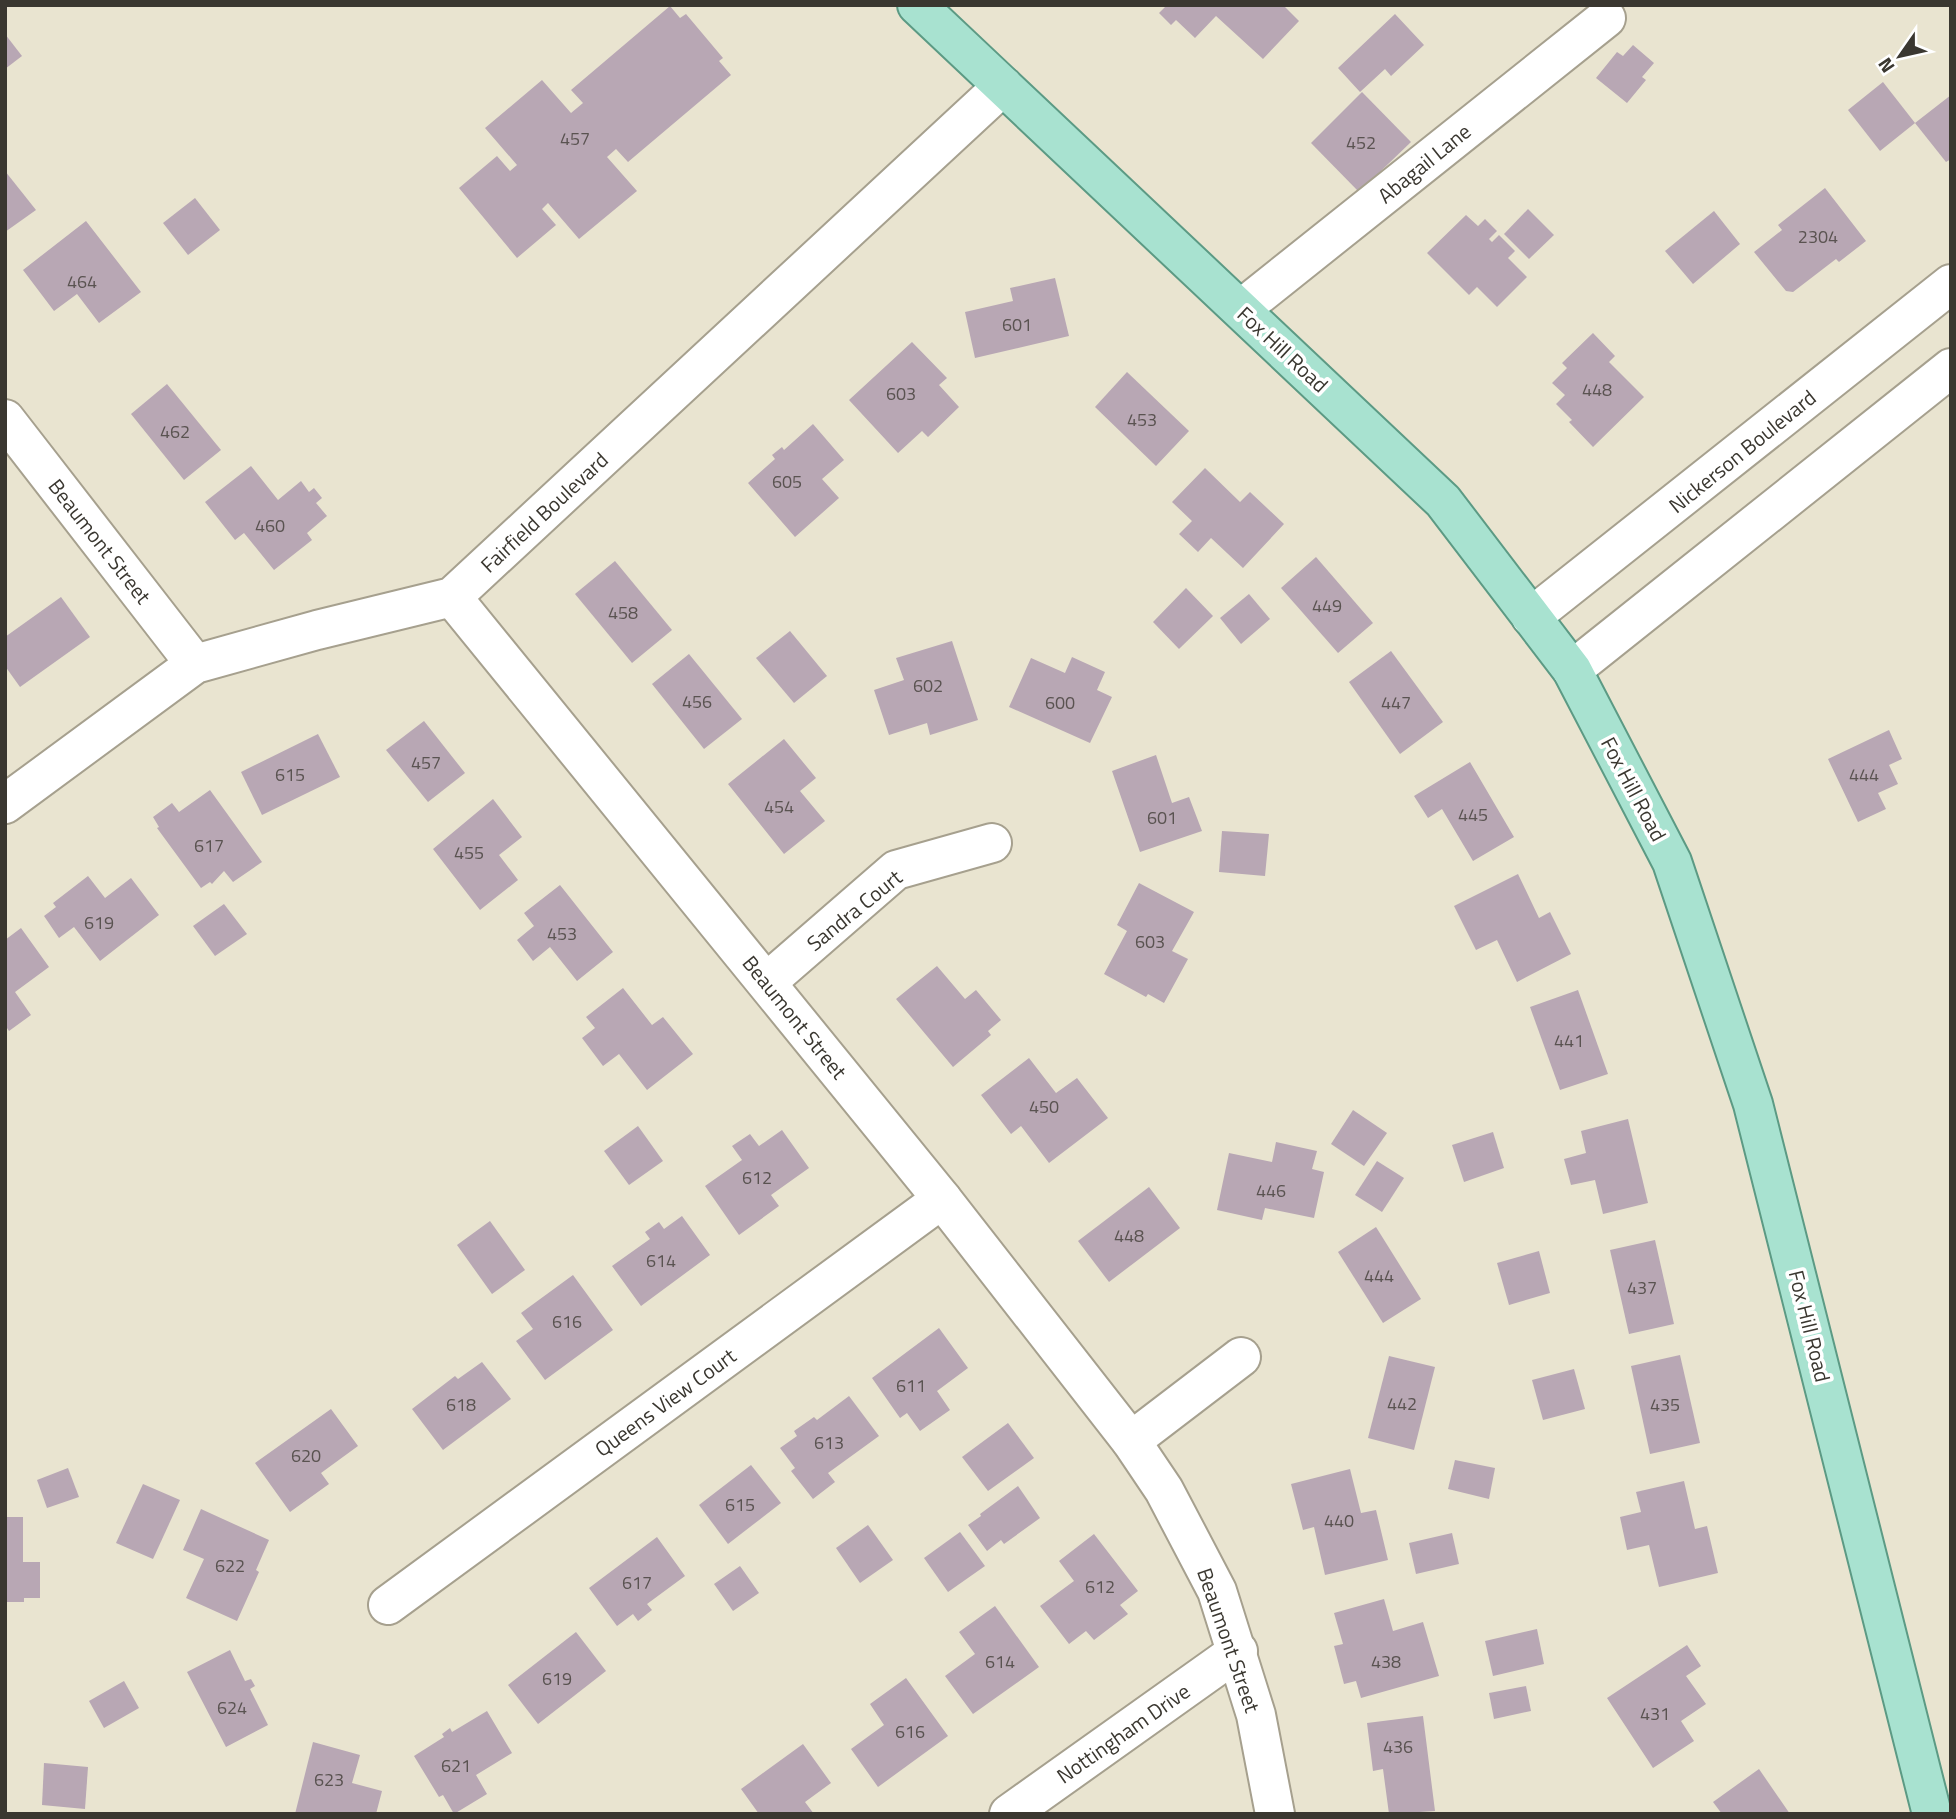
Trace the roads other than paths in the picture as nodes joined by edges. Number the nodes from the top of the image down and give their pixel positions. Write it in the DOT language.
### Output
graph roads {
  1 [pos="917,5"];
  2 [pos="1606,18"];
  3 [pos="1003,86"];
  4 [pos="1951,284"];
  5 [pos="1241,309"];
  6 [pos="1951,368"];
  7 [pos="5,419"];
  8 [pos="452,597"];
  9 [pos="1531,617"];
  10 [pos="195,664"];
  11 [pos="1572,670"];
  12 [pos="5,804"];
  13 [pos="992,843"];
  14 [pos="767,982"];
  15 [pos="942,1199"];
  16 [pos="1241,1357"];
  17 [pos="1131,1441"];
  18 [pos="388,1605"];
  19 [pos="1238,1651"];
  20 [pos="1009,1814"];
  21 [pos="1275,1814"];
  22 [pos="1932,1814"];
  1 -- 3 [label="main road, Fox Hill Road"];
  2 -- 5 [label="street, Abagail Lane"];
  3 -- 5 [label="main road, Fox Hill Road"];
  3 -- 8 [label="street, Fairfield Boulevard"];
  4 -- 9 [label="street, Nickerson Boulevard"];
  5 -- 9 [label="main road, Fox Hill Road"];
  6 -- 11 [label="street"];
  7 -- 10 [label="street, Beaumont Street"];
  8 -- 10 [label="street, Fairfield Boulevard"];
  8 -- 14 [label="street, Beaumont Street"];
  9 -- 11 [label="main road, Fox Hill Road"];
  10 -- 12 [label="street, Fairfield Boulevard"];
  11 -- 22 [label="main road, Fox Hill Road"];
  13 -- 14 [label="street, Sandra Court"];
  14 -- 15 [label="street, Beaumont Street"];
  15 -- 17 [label="street, Beaumont Street"];
  15 -- 18 [label="street, Queens View Court"];
  16 -- 17 [label="street"];
  17 -- 19 [label="street, Beaumont Street"];
  19 -- 20 [label="street, Nottingham Drive"];
  19 -- 21 [label="street, Beaumont Street"];
}
